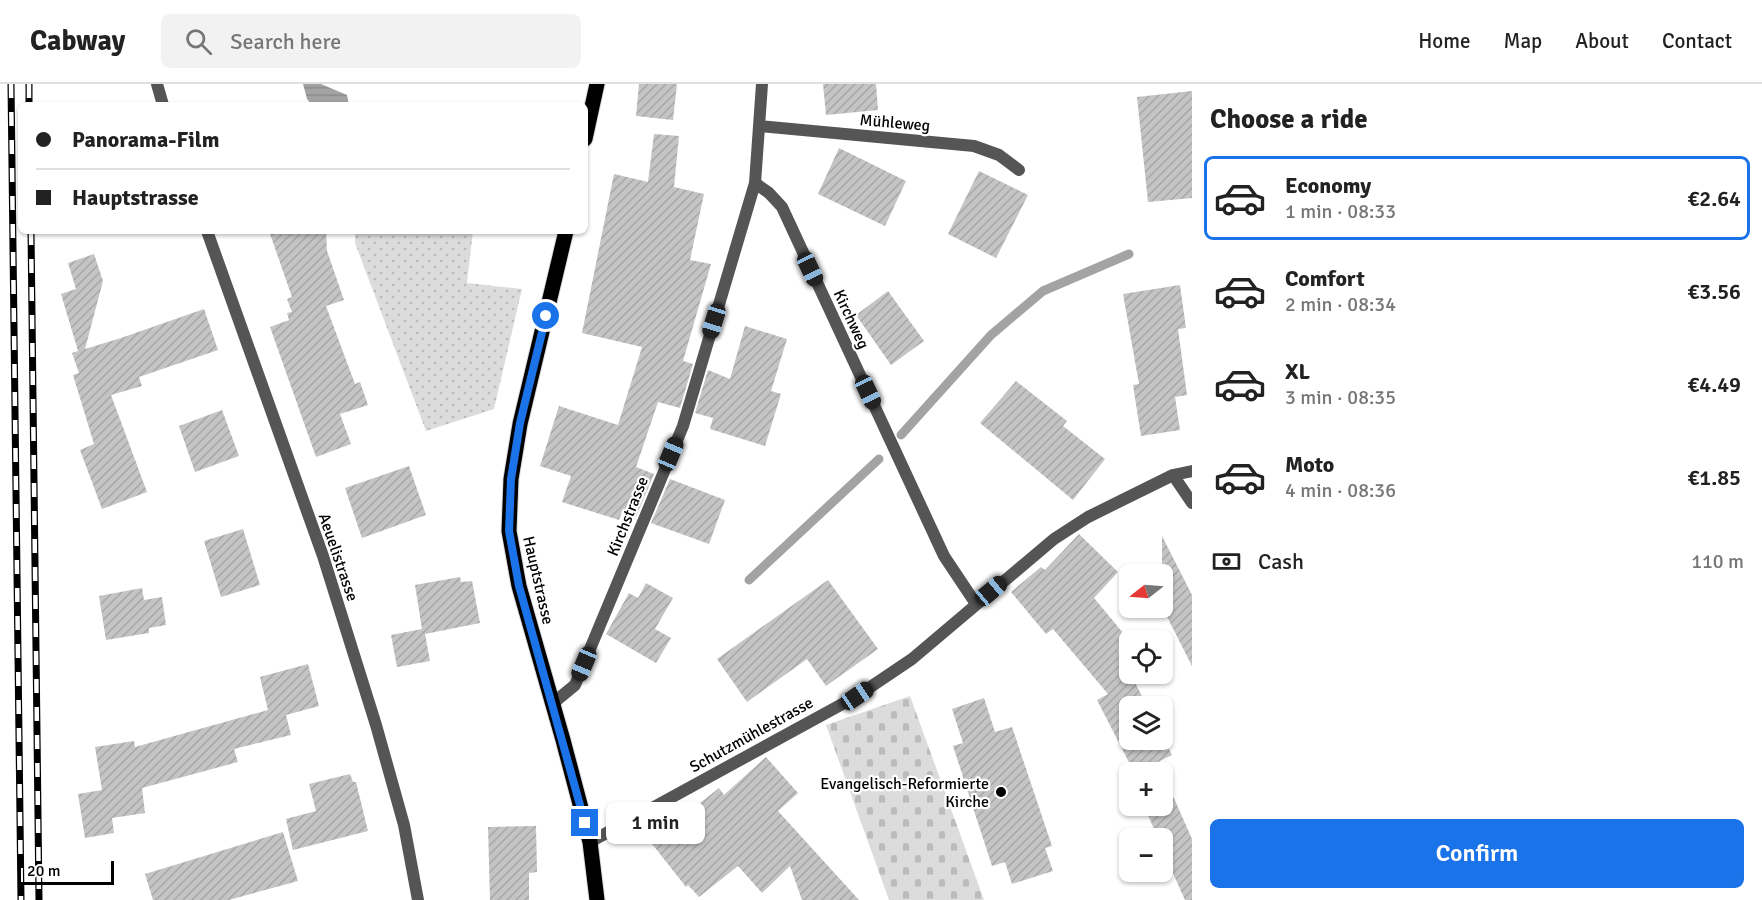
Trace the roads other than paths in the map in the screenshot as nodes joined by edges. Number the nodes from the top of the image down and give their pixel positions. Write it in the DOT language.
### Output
graph roads {
  1 [pos="157,84"];
  2 [pos="597,84"];
  3 [pos="762,84"];
  4 [pos="162,102"];
  5 [pos="588,125"];
  6 [pos="760,126"];
  7 [pos="1019,170"];
  8 [pos="755,183"];
  9 [pos="208,234"];
  10 [pos="565,234"];
  11 [pos="1192,471"];
  12 [pos="1173,475"];
  13 [pos="1192,503"];
  14 [pos="976,604"];
  15 [pos="552,704"];
  16 [pos="590,842"];
  17 [pos="418,900"];
  18 [pos="597,900"];
  1 -- 4 [label="street"];
  2 -- 5 [label="main road"];
  3 -- 6 [label="street, Kirchstrasse"];
  6 -- 7 [label="street, Mühleweg"];
  6 -- 8 [label="street, Kirchstrasse"];
  8 -- 14 [label="street, Kirchweg"];
  8 -- 15 [label="street, Kirchstrasse"];
  9 -- 17 [label="street, Aeuelistrasse"];
  10 -- 15 [label="main road, Hauptstrasse"];
  11 -- 12 [label="street, Schutzmühlestrasse"];
  12 -- 13 [label="street"];
  12 -- 14 [label="street, Schutzmühlestrasse"];
  14 -- 16 [label="street, Schutzmühlestrasse"];
  15 -- 16 [label="main road, Hauptstrasse"];
  16 -- 18 [label="main road, Hauptstrasse"];
}
